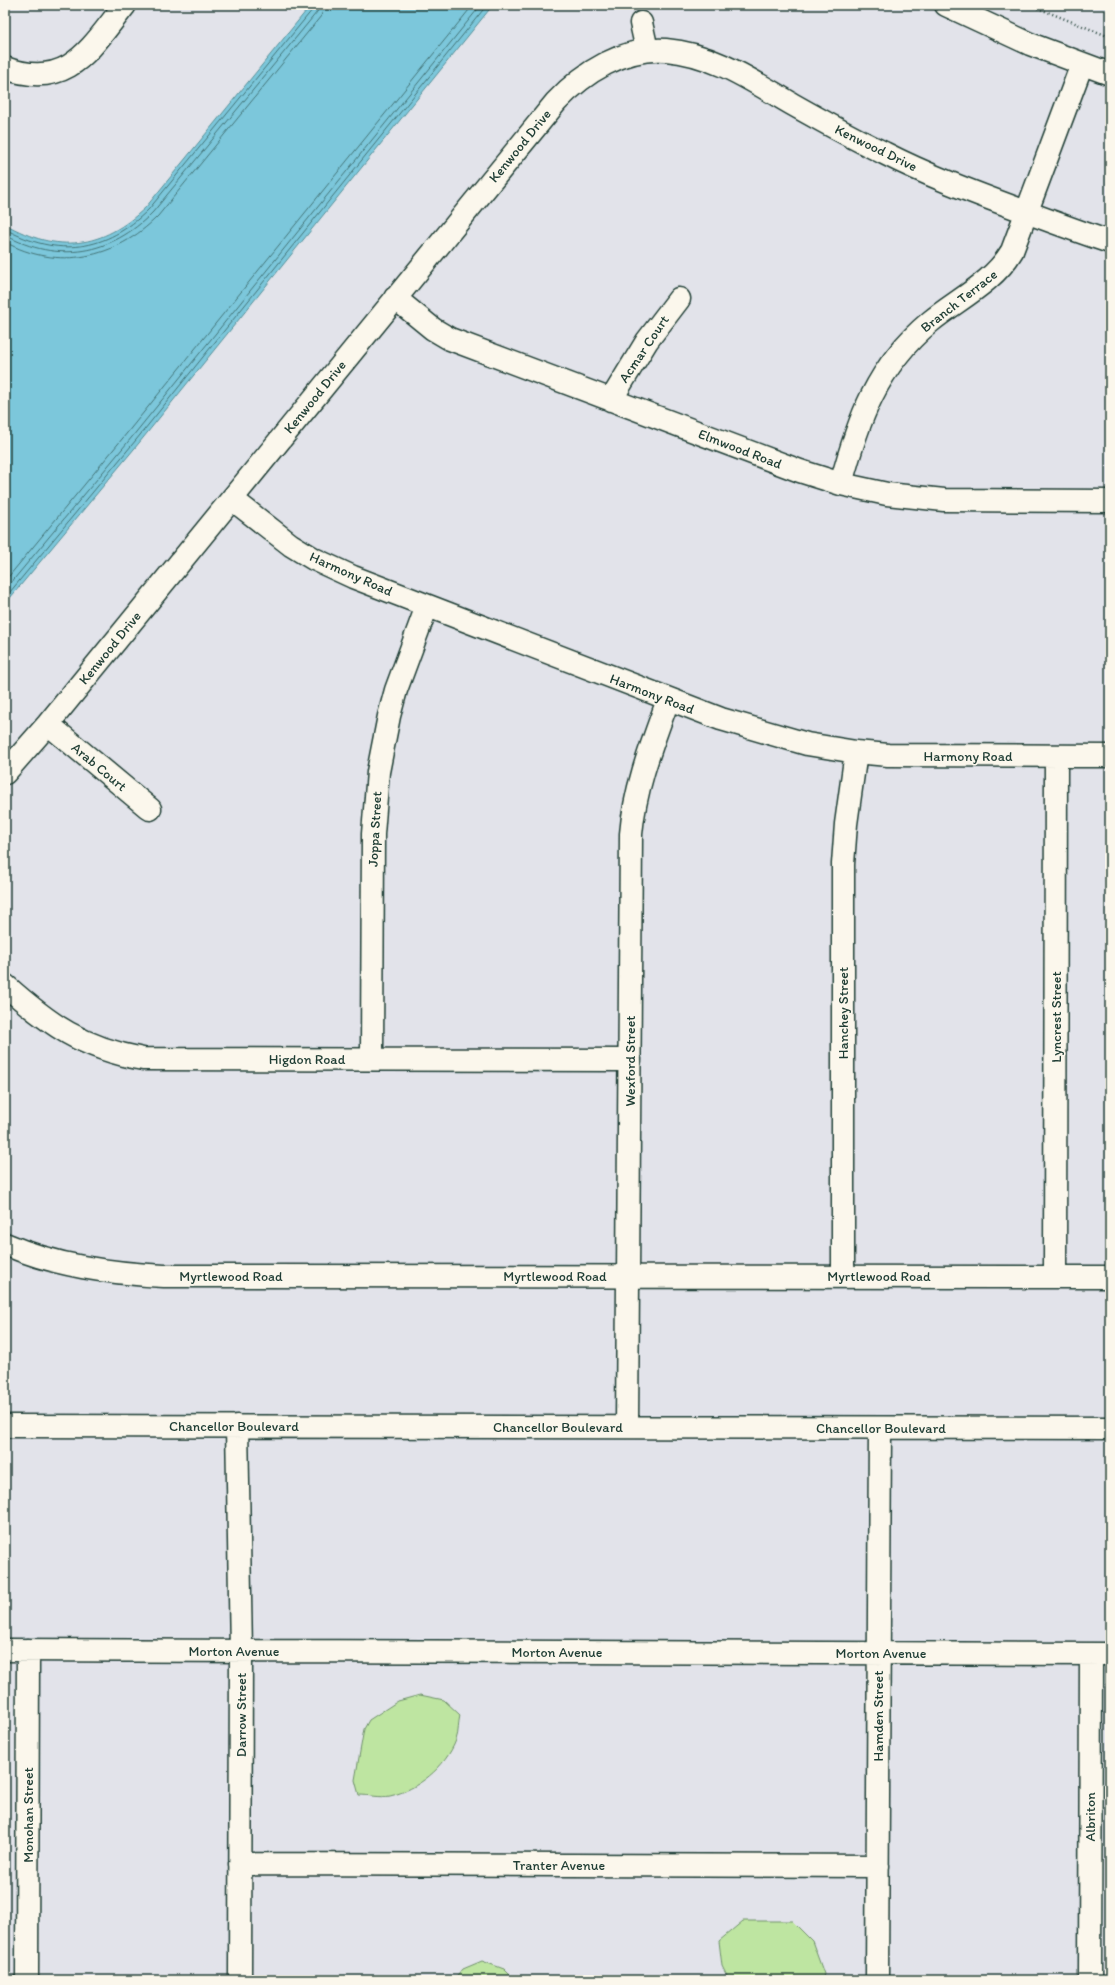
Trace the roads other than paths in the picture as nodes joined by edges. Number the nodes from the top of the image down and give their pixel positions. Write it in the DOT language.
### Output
graph roads {
  1 [pos="125,5"];
  2 [pos="946,5"];
  3 [pos="641,23"];
  4 [pos="647,50"];
  5 [pos="1082,64"];
  6 [pos="5,68"];
  7 [pos="1110,74"];
  8 [pos="1026,212"];
  9 [pos="1110,242"];
  10 [pos="395,298"];
  11 [pos="679,299"];
  12 [pos="611,400"];
  13 [pos="841,484"];
  14 [pos="232,499"];
  15 [pos="1110,501"];
  16 [pos="427,606"];
  17 [pos="668,700"];
  18 [pos="48,724"];
  19 [pos="856,752"];
  20 [pos="1056,756"];
  21 [pos="1110,756"];
  22 [pos="5,773"];
  23 [pos="150,809"];
  24 [pos="5,985"];
  25 [pos="372,1058"];
  26 [pos="630,1060"];
  27 [pos="5,1244"];
  28 [pos="628,1276"];
  29 [pos="843,1276"];
  30 [pos="1055,1277"];
  31 [pos="1110,1277"];
  32 [pos="5,1426"];
  33 [pos="237,1426"];
  34 [pos="627,1427"];
  35 [pos="880,1428"];
  36 [pos="1110,1428"];
  37 [pos="5,1650"];
  38 [pos="28,1650"];
  39 [pos="241,1651"];
  40 [pos="878,1653"];
  41 [pos="1100,1654"];
  42 [pos="240,1864"];
  43 [pos="878,1866"];
  44 [pos="27,1980"];
  45 [pos="240,1980"];
  46 [pos="877,1980"];
  47 [pos="1090,1980"];
  1 -- 6 [label="street"];
  2 -- 5 [label="street"];
  3 -- 4 [label="street"];
  4 -- 8 [label="street, Kenwood Drive"];
  4 -- 10 [label="street, Kenwood Drive"];
  5 -- 7 [label="street"];
  5 -- 8 [label="street, Branch Terrace"];
  8 -- 9 [label="street, Kenwood Drive"];
  8 -- 13 [label="street, Branch Terrace"];
  10 -- 12 [label="street, Elmwood Road"];
  10 -- 14 [label="street, Kenwood Drive"];
  11 -- 12 [label="street, Acmar Court"];
  12 -- 13 [label="street, Elmwood Road"];
  13 -- 15 [label="street, Elmwood Road"];
  14 -- 16 [label="street, Harmony Road"];
  14 -- 18 [label="street, Kenwood Drive"];
  16 -- 17 [label="street, Harmony Road"];
  16 -- 25 [label="street, Joppa Street"];
  17 -- 19 [label="street, Harmony Road"];
  17 -- 26 [label="street, Wexford Street"];
  18 -- 22 [label="street, Kenwood Drive"];
  18 -- 23 [label="street, Arab Court"];
  19 -- 20 [label="street, Harmony Road"];
  19 -- 29 [label="street, Hanchey Street"];
  20 -- 21 [label="street, Harmony Road"];
  20 -- 30 [label="street, Lyncrest Street"];
  24 -- 25 [label="street, Higdon Road"];
  25 -- 26 [label="street, Higdon Road"];
  26 -- 28 [label="street, Wexford Street"];
  27 -- 28 [label="street, Myrtlewood Road"];
  28 -- 29 [label="street, Myrtlewood Road"];
  28 -- 34 [label="street, Wexford Street"];
  29 -- 30 [label="street, Myrtlewood Road"];
  30 -- 31 [label="street, Myrtlewood Road"];
  32 -- 33 [label="street, Chancellor Boulevard"];
  33 -- 34 [label="street, Chancellor Boulevard"];
  33 -- 39 [label="street, Darrow Street"];
  34 -- 35 [label="street, Chancellor Boulevard"];
  35 -- 36 [label="street, Chancellor Boulevard"];
  35 -- 40 [label="street, Hamden Street"];
  37 -- 38 [label="street, Morton Avenue"];
  38 -- 39 [label="street, Morton Avenue"];
  38 -- 44 [label="street, Monohan Street"];
  39 -- 40 [label="street, Morton Avenue"];
  39 -- 42 [label="street, Darrow Street"];
  40 -- 41 [label="street, Morton Avenue"];
  40 -- 43 [label="street, Hamden Street"];
  41 -- 47 [label="street, Albriton"];
  42 -- 43 [label="street, Tranter Avenue"];
  42 -- 45 [label="street, Darrow Street"];
  43 -- 46 [label="street, Hamden Street"];
}
